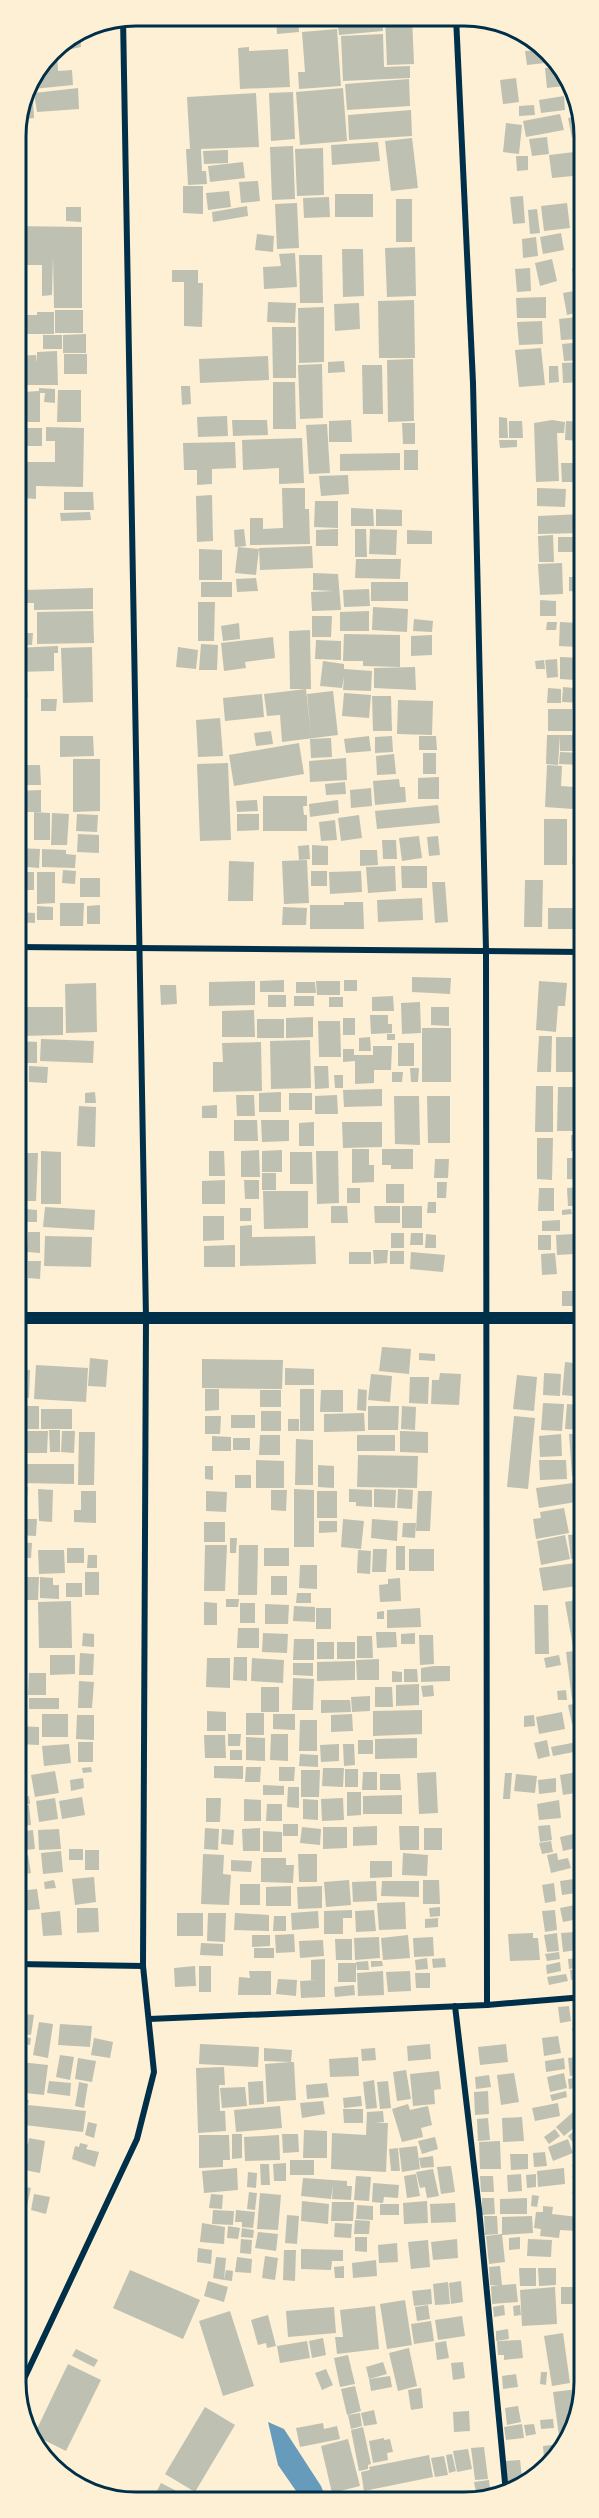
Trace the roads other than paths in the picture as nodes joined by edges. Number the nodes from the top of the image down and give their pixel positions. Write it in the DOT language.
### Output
graph roads {
  1 [pos="456,26"];
  2 [pos="123,27"];
  3 [pos="26,947"];
  4 [pos="139,948"];
  5 [pos="486,950"];
  6 [pos="574,952"];
  7 [pos="146,1317"];
  8 [pos="26,1318"];
  9 [pos="486,1318"];
  10 [pos="573,1318"];
  11 [pos="26,1964"];
  12 [pos="143,1966"];
  13 [pos="573,1997"];
  14 [pos="486,2005"];
  15 [pos="455,2006"];
  16 [pos="148,2019"];
  17 [pos="26,2375"];
  18 [pos="505,2484"];
  1 -- 5 [label="street"];
  2 -- 4 [label="street"];
  3 -- 4 [label="street"];
  4 -- 5 [label="street"];
  4 -- 7 [label="street"];
  5 -- 6 [label="street"];
  5 -- 9 [label="street"];
  7 -- 8 [label="main road"];
  7 -- 9 [label="main road"];
  7 -- 12 [label="street"];
  9 -- 10 [label="main road"];
  9 -- 14 [label="street"];
  11 -- 12 [label="street"];
  12 -- 16 [label="street"];
  13 -- 14 [label="street"];
  14 -- 15 [label="street"];
  15 -- 16 [label="street"];
  15 -- 18 [label="street"];
  16 -- 17 [label="street"];
}
